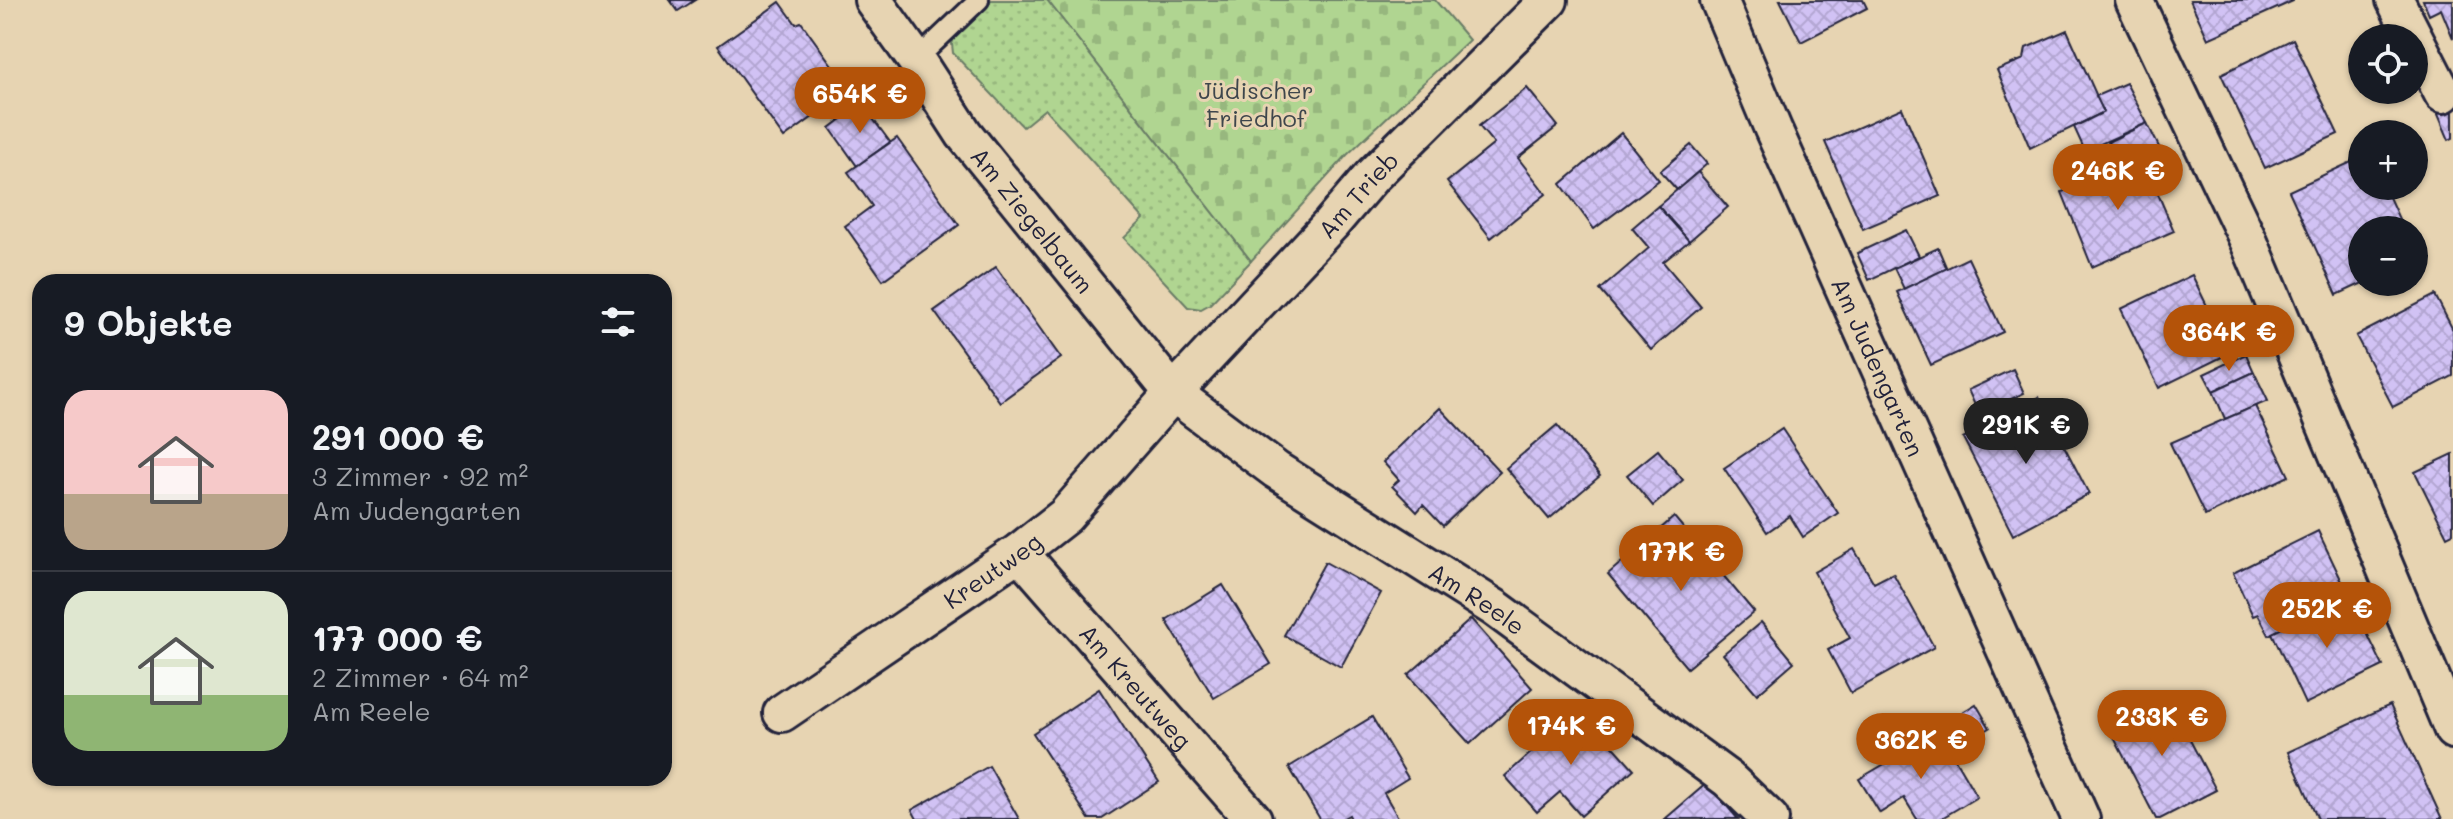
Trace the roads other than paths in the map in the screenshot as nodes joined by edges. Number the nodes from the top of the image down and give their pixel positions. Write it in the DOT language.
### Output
graph roads {
  1 [pos="873,0"];
  2 [pos="979,0"];
  3 [pos="1549,0"];
  4 [pos="1719,0"];
  5 [pos="2134,0"];
  6 [pos="2395,0"];
  7 [pos="916,60"];
  8 [pos="2443,94"];
  9 [pos="1173,393"];
  10 [pos="1019,552"];
  11 [pos="782,713"];
  12 [pos="2453,730"];
  13 [pos="1253,819"];
  14 [pos="1770,819"];
  15 [pos="2081,819"];
  1 -- 7 [label="street, Am Ziegelbaum"];
  2 -- 7 [label="lane"];
  3 -- 9 [label="street, Am Trieb"];
  4 -- 15 [label="street, Am Judengarten"];
  5 -- 12 [label="street"];
  6 -- 8 [label="street"];
  7 -- 9 [label="street, Am Ziegelbaum"];
  9 -- 10 [label="street, Kreutweg"];
  9 -- 14 [label="street, Am Reele"];
  10 -- 11 [label="street, Kreutweg"];
  10 -- 13 [label="street, Am Kreutweg"];
}
